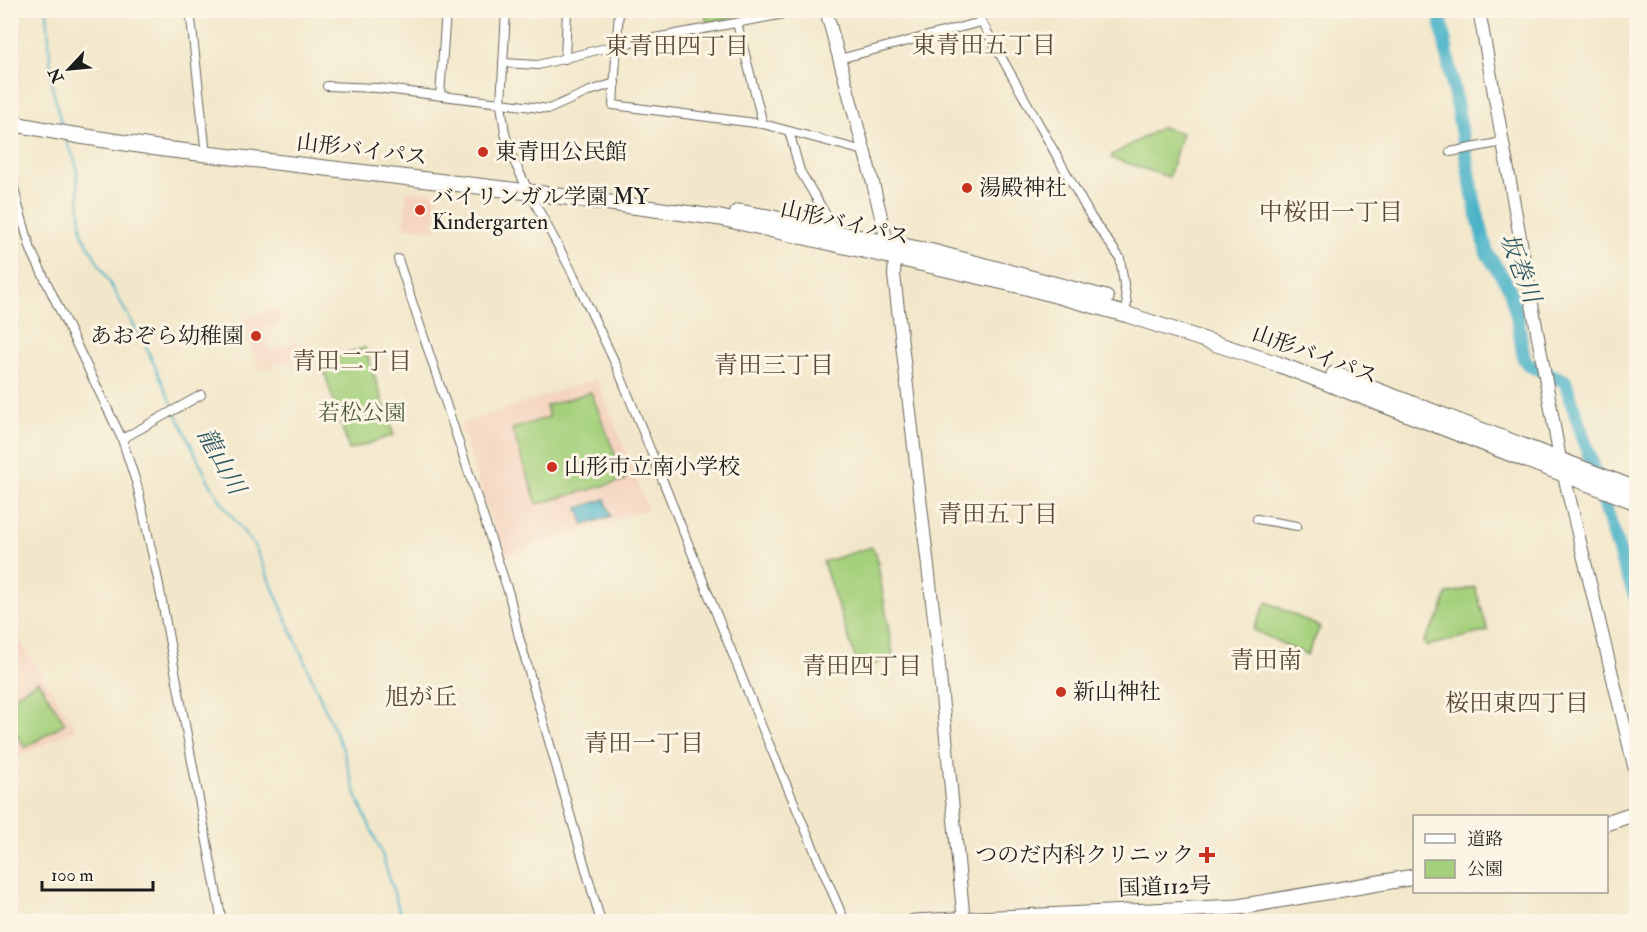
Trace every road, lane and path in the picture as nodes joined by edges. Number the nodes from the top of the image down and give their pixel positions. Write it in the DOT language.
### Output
graph roads {
  1 [pos="190,10"];
  2 [pos="446,10"];
  3 [pos="506,10"];
  4 [pos="567,10"];
  5 [pos="620,10"];
  6 [pos="805,10"];
  7 [pos="826,10"];
  8 [pos="975,10"];
  9 [pos="1479,10"];
  10 [pos="757,15"];
  11 [pos="981,22"];
  12 [pos="737,23"];
  13 [pos="617,45"];
  14 [pos="564,59"];
  15 [pos="839,59"];
  16 [pos="503,63"];
  17 [pos="615,83"];
  18 [pos="327,86"];
  19 [pos="440,96"];
  20 [pos="501,104"];
  21 [pos="10,112"];
  22 [pos="33,122"];
  23 [pos="10,123"];
  24 [pos="762,124"];
  25 [pos="75,130"];
  26 [pos="789,131"];
  27 [pos="1503,142"];
  28 [pos="206,146"];
  29 [pos="864,151"];
  30 [pos="1450,152"];
  31 [pos="10,170"];
  32 [pos="527,187"];
  33 [pos="837,233"];
  34 [pos="887,242"];
  35 [pos="895,258"];
  36 [pos="398,259"];
  37 [pos="1127,304"];
  38 [pos="201,395"];
  39 [pos="122,439"];
  40 [pos="1562,467"];
  41 [pos="1636,489"];
  42 [pos="1636,502"];
  43 [pos="1257,519"];
  44 [pos="1297,526"];
  45 [pos="1636,774"];
  46 [pos="1636,813"];
  47 [pos="1608,822"];
  48 [pos="1413,877"];
  49 [pos="222,921"];
  50 [pos="601,921"];
  51 [pos="845,921"];
  52 [pos="914,921"];
  53 [pos="964,921"];
  1 -- 28 [label="street"];
  2 -- 19 [label="street"];
  3 -- 16 [label="street"];
  4 -- 14 [label="street"];
  5 -- 13 [label="street"];
  6 -- 10 [label="street"];
  7 -- 15 [label="street"];
  8 -- 11 [label="street"];
  9 -- 27 [label="street"];
  10 -- 12 [label="street"];
  11 -- 15 [label="street"];
  11 -- 37 [label="street"];
  12 -- 13 [label="street"];
  12 -- 24 [label="street"];
  13 -- 14 [label="street"];
  13 -- 17 [label="street"];
  14 -- 16 [label="street"];
  15 -- 29 [label="street"];
  16 -- 20 [label="street"];
  17 -- 20 [label="street"];
  17 -- 24 [label="street"];
  18 -- 19 [label="street"];
  19 -- 20 [label="street"];
  20 -- 32 [label="street"];
  21 -- 22 [label="highway, 山形バイパス"];
  22 -- 23 [label="highway, 山形バイパス"];
  22 -- 25 [label="highway, 山形バイパス"];
  24 -- 26 [label="street"];
  25 -- 28 [label="highway, 山形バイパス"];
  25 -- 32 [label="highway, 山形バイパス"];
  26 -- 29 [label="street"];
  26 -- 33 [label="street"];
  27 -- 30 [label="street"];
  27 -- 40 [label="street"];
  28 -- 32 [label="highway, 山形バイパス"];
  29 -- 34 [label="street"];
  31 -- 39 [label="street"];
  32 -- 33 [label="highway, 山形バイパス"];
  32 -- 35 [label="highway, 山形バイパス"];
  32 -- 51 [label="street"];
  33 -- 34 [label="highway, 山形バイパス"];
  34 -- 35 [label="street"];
  34 -- 37 [label="highway, 山形バイパス"];
  35 -- 40 [label="highway, 山形バイパス"];
  35 -- 53 [label="street"];
  36 -- 50 [label="street"];
  37 -- 40 [label="highway, 山形バイパス"];
  38 -- 39 [label="street"];
  39 -- 49 [label="street"];
  40 -- 41 [label="highway, 山形バイパス"];
  40 -- 42 [label="highway, 山形バイパス"];
  40 -- 45 [label="street"];
  43 -- 44 [label="street"];
  46 -- 47 [label="highway"];
  48 -- 53 [label="highway, 国道112号"];
  52 -- 53 [label="highway, 国道112号"];
}
